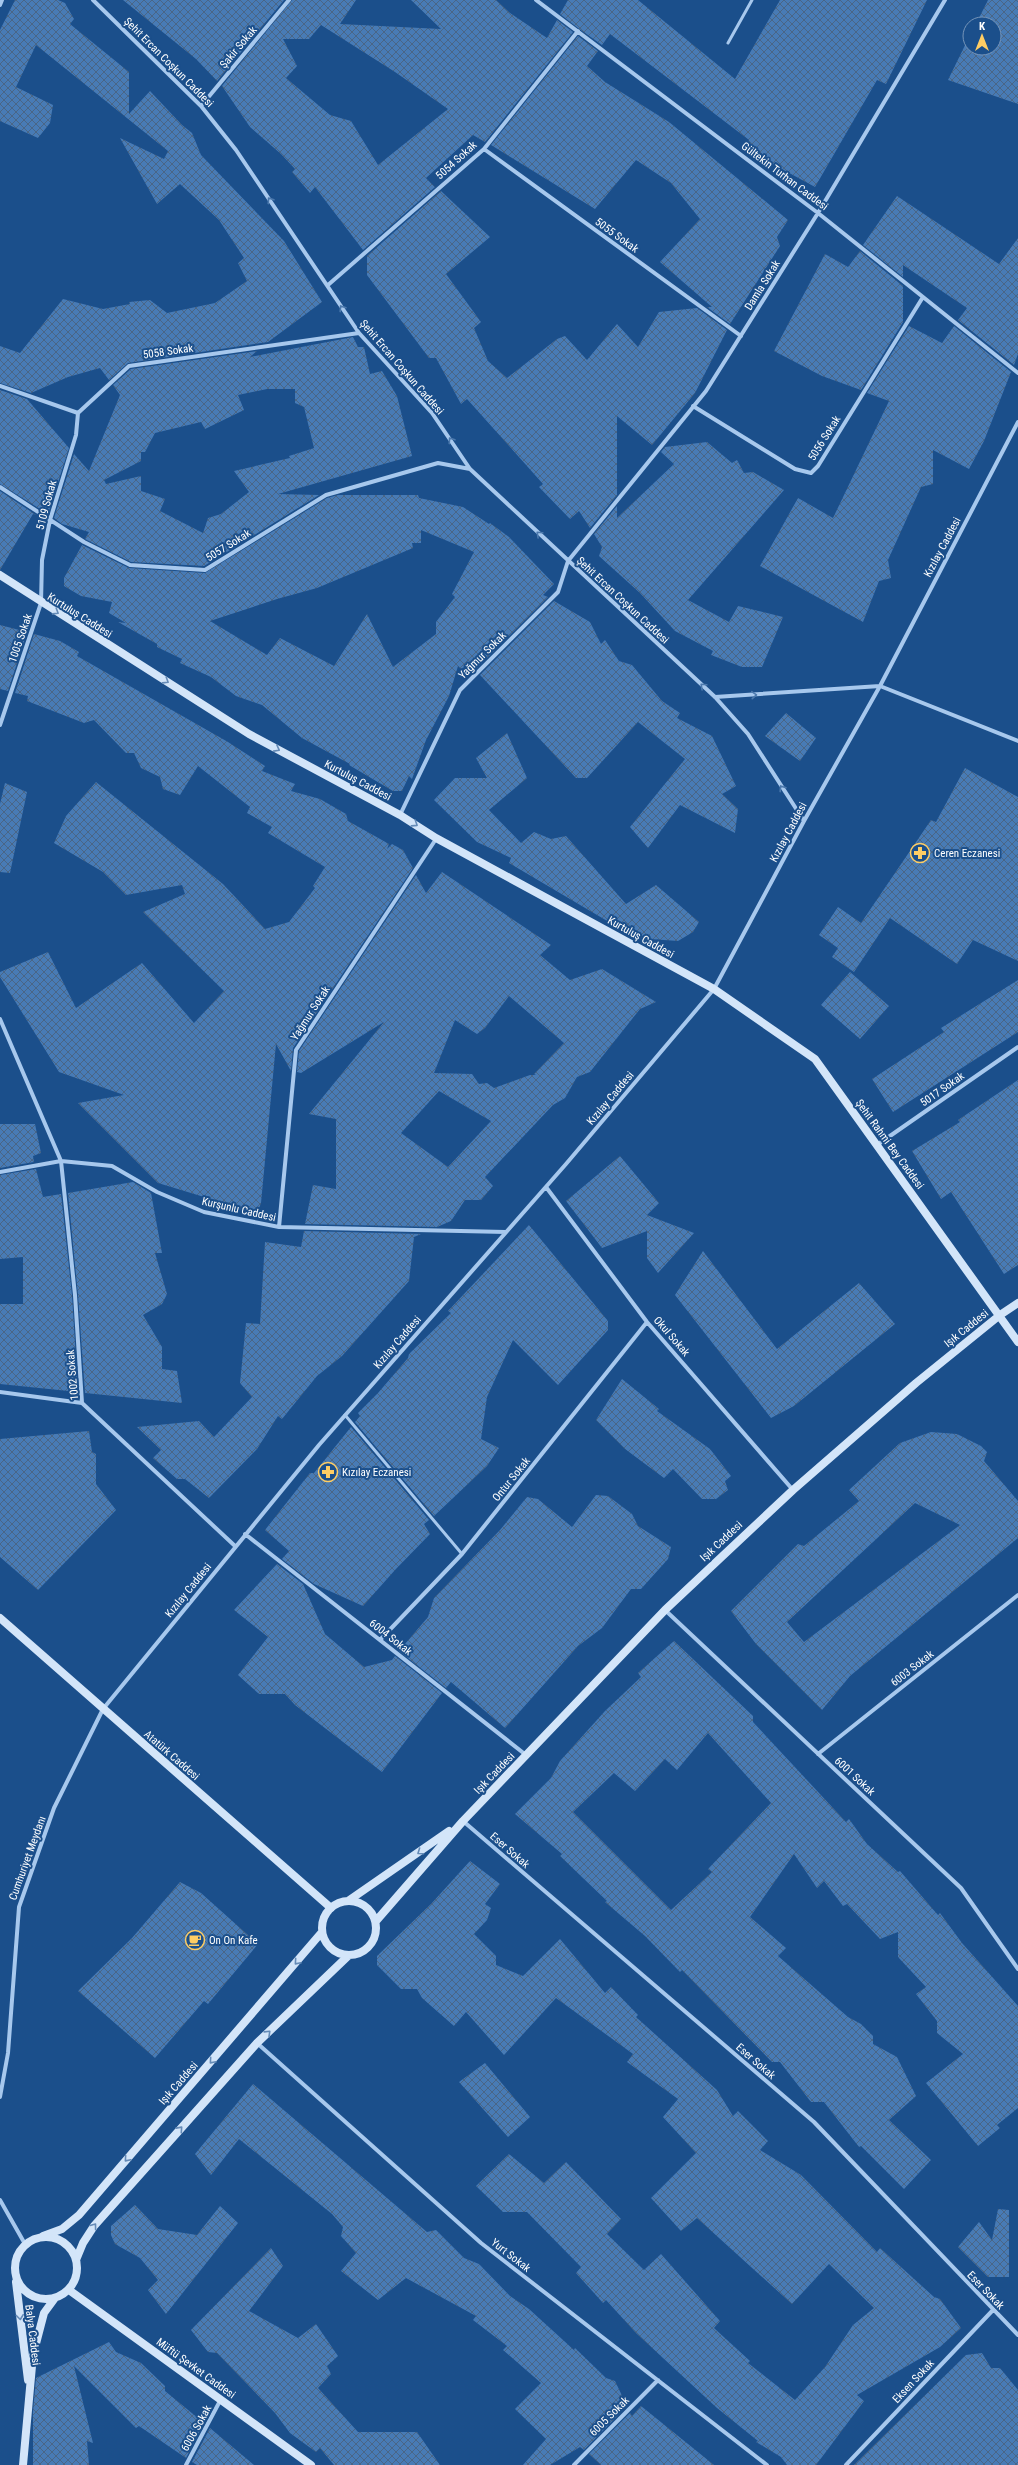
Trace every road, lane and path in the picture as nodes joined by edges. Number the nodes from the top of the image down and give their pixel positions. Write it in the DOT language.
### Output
graph roads {
  1 [pos="2,0"];
  2 [pos="94,0"];
  3 [pos="289,0"];
  4 [pos="536,0"];
  5 [pos="752,0"];
  6 [pos="945,0"];
  7 [pos="0,5"];
  8 [pos="578,31"];
  9 [pos="728,43"];
  10 [pos="201,106"];
  11 [pos="484,149"];
  12 [pos="818,213"];
  13 [pos="328,285"];
  14 [pos="923,297"];
  15 [pos="359,333"];
  16 [pos="741,336"];
  17 [pos="1018,373"];
  18 [pos="0,386"];
  19 [pos="693,406"];
  20 [pos="78,413"];
  21 [pos="1018,422"];
  22 [pos="470,469"];
  23 [pos="0,487"];
  24 [pos="50,520"];
  25 [pos="568,561"];
  26 [pos="0,575"];
  27 [pos="41,603"];
  28 [pos="880,686"];
  29 [pos="715,697"];
  30 [pos="0,725"];
  31 [pos="1018,741"];
  32 [pos="400,815"];
  33 [pos="804,821"];
  34 [pos="436,838"];
  35 [pos="714,989"];
  36 [pos="0,1019"];
  37 [pos="1018,1047"];
  38 [pos="876,1145"];
  39 [pos="61,1161"];
  40 [pos="0,1172"];
  41 [pos="546,1187"];
  42 [pos="279,1227"];
  43 [pos="506,1232"];
  44 [pos="1018,1303"];
  45 [pos="1000,1315"];
  46 [pos="647,1322"];
  47 [pos="1018,1342"];
  48 [pos="0,1392"];
  49 [pos="82,1403"];
  50 [pos="345,1415"];
  51 [pos="793,1490"];
  52 [pos="245,1534"];
  53 [pos="235,1546"];
  54 [pos="462,1554"];
  55 [pos="1018,1595"];
  56 [pos="665,1610"];
  57 [pos="0,1618"];
  58 [pos="380,1640"];
  59 [pos="103,1709"];
  60 [pos="526,1754"];
  61 [pos="818,1754"];
  62 [pos="463,1821"];
  63 [pos="348,1901"];
  64 [pos="331,1908"];
  65 [pos="376,1921"];
  66 [pos="322,1932"];
  67 [pos="348,1956"];
  68 [pos="1018,1970"];
  69 [pos="256,2043"];
  70 [pos="0,2097"];
  71 [pos="0,2200"];
  72 [pos="43,2236"];
  73 [pos="25,2244"];
  74 [pos="76,2260"];
  75 [pos="16,2279"];
  76 [pos="68,2290"];
  77 [pos="55,2298"];
  78 [pos="993,2310"];
  79 [pos="1018,2335"];
  80 [pos="658,2380"];
  81 [pos="30,2395"];
  82 [pos="221,2399"];
  83 [pos="23,2465"];
  84 [pos="186,2465"];
  85 [pos="311,2465"];
  86 [pos="574,2465"];
  87 [pos="767,2465"];
  88 [pos="846,2465"];
  1 -- 7 [label="street"];
  2 -- 10 [label="street, Şehit Ercan Coşkun Caddesi"];
  3 -- 10 [label="street, Şakir Sokak"];
  4 -- 8 [label="street, Gültekin Turhan Caddesi"];
  5 -- 9 [label="lane"];
  6 -- 12 [label="street, Damla Sokak"];
  8 -- 11 [label="street, 5054 Sokak"];
  8 -- 12 [label="street, Gültekin Turhan Caddesi"];
  13 -- 10 [label="street, Şehit Ercan Coşkun Caddesi, one-way"];
  11 -- 13 [label="street, 5054 Sokak"];
  11 -- 16 [label="street, 5055 Sokak"];
  12 -- 14 [label="street, Gültekin Turhan Caddesi"];
  12 -- 16 [label="street, Damla Sokak"];
  15 -- 13 [label="street, Şehit Ercan Coşkun Caddesi, one-way"];
  14 -- 17 [label="street, Gültekin Turhan Caddesi"];
  14 -- 19 [label="street, 5056 Sokak"];
  15 -- 20 [label="street, 5058 Sokak"];
  22 -- 15 [label="street, Şehit Ercan Coşkun Caddesi, one-way"];
  16 -- 19 [label="street, Damla Sokak"];
  18 -- 20 [label="street"];
  19 -- 25 [label="street, Damla Sokak"];
  20 -- 24 [label="street, 5109 Sokak"];
  21 -- 28 [label="street, Kızılay Caddesi"];
  22 -- 24 [label="street, 5057 Sokak"];
  25 -- 22 [label="street, Şehit Ercan Coşkun Caddesi, one-way"];
  23 -- 24 [label="street, 5057 Sokak"];
  24 -- 27 [label="street, 5109 Sokak"];
  29 -- 25 [label="street, Şehit Ercan Coşkun Caddesi, one-way"];
  25 -- 32 [label="street, Yağmur Sokak"];
  26 -- 27 [label="main road, Kurtuluş Caddesi"];
  27 -- 30 [label="street, 1005 Sokak"];
  27 -- 32 [label="main road, Kurtuluş Caddesi, one-way"];
  29 -- 28 [label="street, one-way"];
  28 -- 31 [label="street"];
  28 -- 33 [label="street, Kızılay Caddesi"];
  33 -- 29 [label="street, Şehit Ercan Coşkun Caddesi, one-way"];
  32 -- 34 [label="main road, Kurtuluş Caddesi, one-way"];
  33 -- 35 [label="street, Kızılay Caddesi"];
  34 -- 35 [label="main road, Kurtuluş Caddesi"];
  34 -- 42 [label="street, Yağmur Sokak"];
  35 -- 38 [label="main road, Şehit Rahmi Bey Caddesi"];
  35 -- 41 [label="street, Kızılay Caddesi"];
  36 -- 39 [label="street"];
  37 -- 38 [label="street, 5017 Sokak"];
  38 -- 45 [label="main road, Şehit Rahmi Bey Caddesi"];
  39 -- 40 [label="street, Kurşunlu Caddesi"];
  39 -- 42 [label="street, Kurşunlu Caddesi"];
  39 -- 49 [label="street, 1002 Sokak"];
  41 -- 43 [label="street, Kızılay Caddesi"];
  41 -- 46 [label="street, Okul Sokak"];
  42 -- 43 [label="street, Kurşunlu Caddesi"];
  43 -- 50 [label="street, Kızılay Caddesi"];
  44 -- 45 [label="main road, Işık Caddesi"];
  45 -- 47 [label="main road, Şehit Rahmi Bey Caddesi"];
  45 -- 51 [label="main road, Işık Caddesi"];
  46 -- 51 [label="street, Okul Sokak"];
  46 -- 54 [label="street, Ontur Sokak"];
  48 -- 49 [label="street"];
  49 -- 53 [label="street, 1002 Sokak"];
  50 -- 52 [label="street, Kızılay Caddesi"];
  50 -- 54 [label="lane"];
  51 -- 56 [label="main road, Işık Caddesi"];
  52 -- 53 [label="street, Kızılay Caddesi"];
  52 -- 58 [label="street, 6004 Sokak"];
  53 -- 59 [label="street, Kızılay Caddesi"];
  54 -- 58 [label="street, Ontur Sokak"];
  55 -- 61 [label="street, 6003 Sokak"];
  56 -- 60 [label="main road, Işık Caddesi"];
  56 -- 61 [label="street, 6001 Sokak"];
  57 -- 59 [label="main road, Atatürk Caddesi"];
  58 -- 60 [label="street, 6004 Sokak"];
  59 -- 64 [label="main road, Atatürk Caddesi"];
  59 -- 70 [label="street, Cumhuriyet Meydanı"];
  60 -- 62 [label="main road, Işık Caddesi"];
  61 -- 68 [label="street, 6001 Sokak"];
  62 -- 63 [label="main road, Işık Caddesi, one-way"];
  62 -- 65 [label="main road, Işık Caddesi"];
  62 -- 78 [label="street, Eser Sokak"];
  63 -- 64 [label="main road, Işık Caddesi"];
  63 -- 65 [label="main road"];
  64 -- 66 [label="main road, Işık Caddesi"];
  65 -- 67 [label="main road"];
  66 -- 67 [label="main road"];
  66 -- 72 [label="main road, Işık Caddesi, one-way"];
  69 -- 67 [label="main road, one-way"];
  74 -- 69 [label="main road, one-way"];
  69 -- 80 [label="street, Yurt Sokak"];
  71 -- 73 [label="street"];
  72 -- 73 [label="main road"];
  72 -- 74 [label="main road"];
  73 -- 75 [label="main road"];
  74 -- 76 [label="main road"];
  75 -- 77 [label="main road"];
  75 -- 81 [label="main road, Balya Caddesi, one-way"];
  76 -- 77 [label="main road"];
  76 -- 82 [label="main road, Müftü Şevket Caddesi"];
  77 -- 81 [label="main road, Balya Caddesi"];
  78 -- 79 [label="street, Eser Sokak"];
  78 -- 88 [label="street, Eksen Sokak"];
  80 -- 86 [label="street, 6005 Sokak"];
  80 -- 87 [label="street, Yurt Sokak"];
  81 -- 83 [label="main road, Balya Caddesi"];
  82 -- 84 [label="street, 6006 Sokak"];
  82 -- 85 [label="main road, Müftü Şevket Caddesi"];
}
